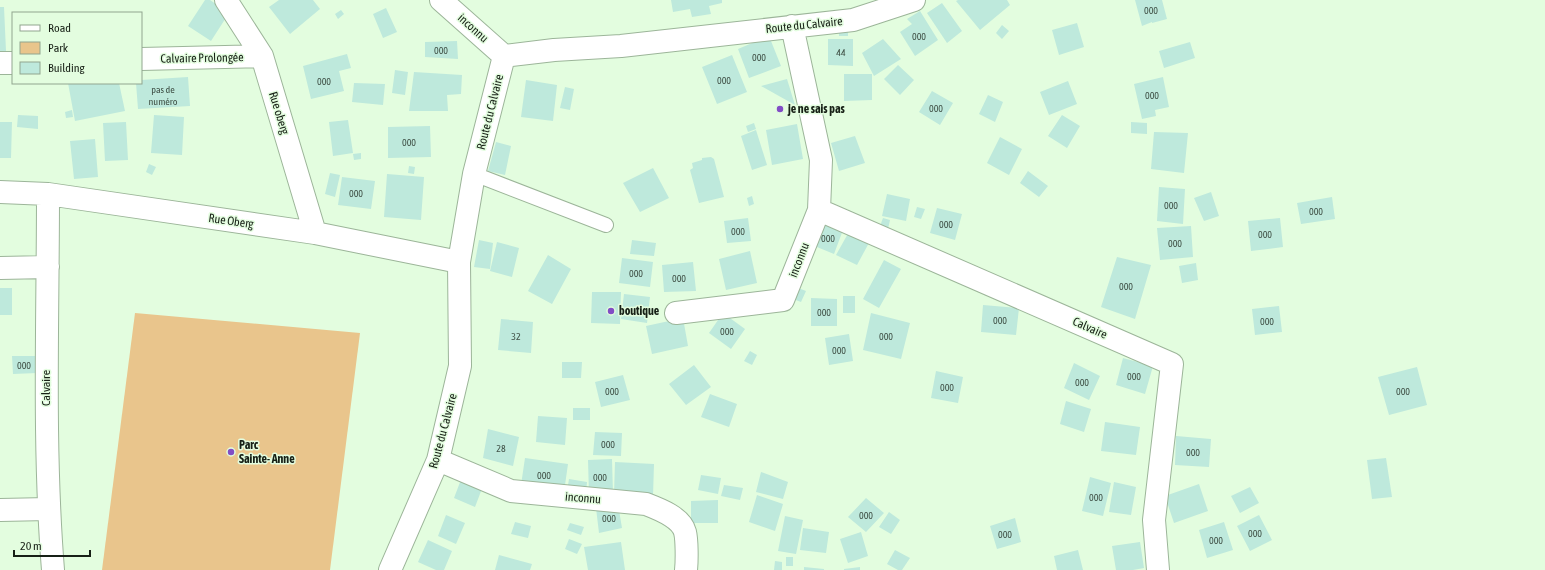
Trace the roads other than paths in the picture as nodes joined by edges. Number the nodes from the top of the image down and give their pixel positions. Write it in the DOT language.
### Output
graph roads {
  1 [pos="226,0"];
  2 [pos="442,0"];
  3 [pos="914,0"];
  4 [pos="792,26"];
  5 [pos="262,56"];
  6 [pos="504,56"];
  7 [pos="142,59"];
  8 [pos="0,63"];
  9 [pos="12,63"];
  10 [pos="474,174"];
  11 [pos="0,192"];
  12 [pos="48,194"];
  13 [pos="819,210"];
  14 [pos="606,224"];
  15 [pos="315,233"];
  16 [pos="459,262"];
  17 [pos="48,267"];
  18 [pos="0,268"];
  19 [pos="676,313"];
  20 [pos="438,460"];
  21 [pos="48,509"];
  22 [pos="0,510"];
  23 [pos="53,570"];
  24 [pos="390,570"];
  25 [pos="686,570"];
  26 [pos="1158,570"];
  1 -- 5 [label="street, Rue oberg"];
  2 -- 6 [label="street, inconnu"];
  3 -- 4 [label="street, Route du Calvaire"];
  4 -- 6 [label="street, Route du Calvaire"];
  4 -- 13 [label="street"];
  5 -- 7 [label="street, Calvaire Prolongée"];
  5 -- 15 [label="street, Rue oberg"];
  6 -- 10 [label="street, Route du Calvaire"];
  8 -- 9 [label="street"];
  10 -- 14 [label="lane"];
  10 -- 16 [label="street, Route du Calvaire"];
  11 -- 12 [label="street, Rue Oberg"];
  12 -- 15 [label="street, Rue Oberg"];
  12 -- 17 [label="street, Calvaire"];
  13 -- 19 [label="street, inconnu"];
  13 -- 26 [label="street, Calvaire"];
  15 -- 16 [label="street, Rue Oberg"];
  16 -- 20 [label="street, Route du Calvaire"];
  17 -- 18 [label="street"];
  17 -- 21 [label="street, Calvaire"];
  20 -- 24 [label="street, Route du Calvaire"];
  20 -- 25 [label="street, inconnu"];
  21 -- 22 [label="street"];
  21 -- 23 [label="street, Calvaire"];
}
